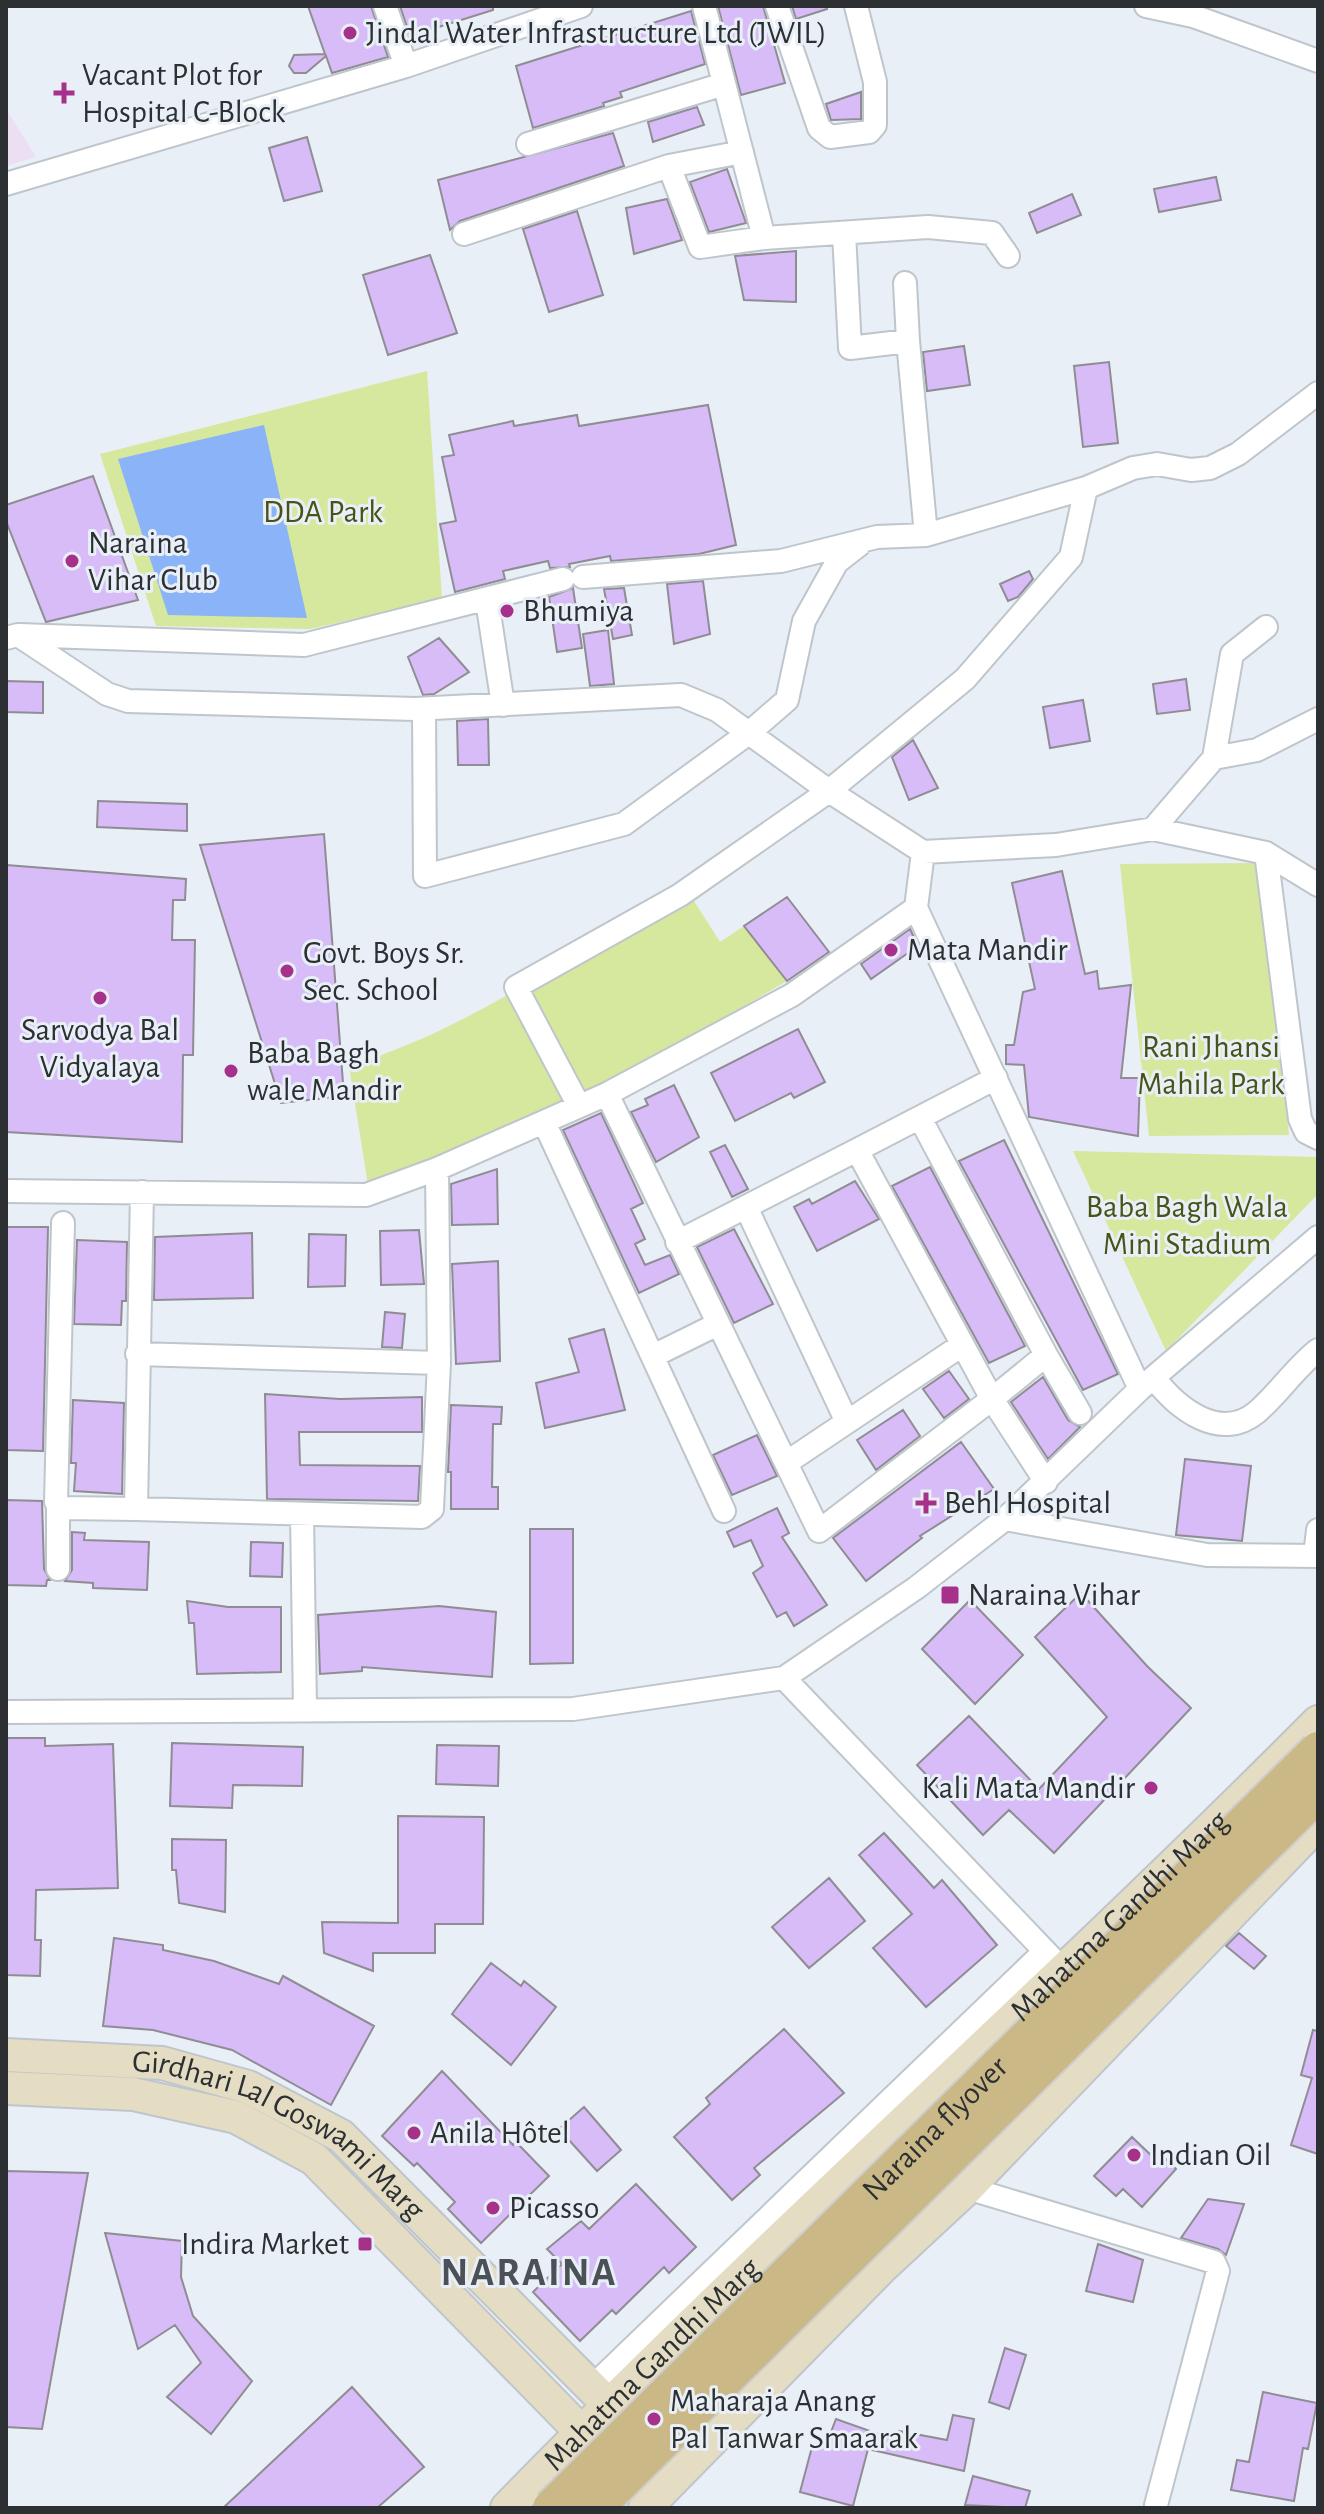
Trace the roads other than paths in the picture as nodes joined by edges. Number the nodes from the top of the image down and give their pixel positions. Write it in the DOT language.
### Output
graph roads {
  1 [pos="385,6"];
  2 [pos="581,6"];
  3 [pos="704,6"];
  4 [pos="777,6"];
  5 [pos="856,6"];
  6 [pos="1146,6"];
  7 [pos="555,10"];
  8 [pos="1318,61"];
  9 [pos="406,66"];
  10 [pos="724,84"];
  11 [pos="528,144"];
  12 [pos="742,152"];
  13 [pos="669,166"];
  14 [pos="6,184"];
  15 [pos="844,233"];
  16 [pos="464,234"];
  17 [pos="764,238"];
  18 [pos="1008,256"];
  19 [pos="905,283"];
  20 [pos="908,341"];
  21 [pos="1318,393"];
  22 [pos="1086,488"];
  23 [pos="926,535"];
  24 [pos="866,540"];
  25 [pos="487,600"];
  26 [pos="1266,627"];
  27 [pos="12,636"];
  28 [pos="503,705"];
  29 [pos="424,709"];
  30 [pos="1318,719"];
  31 [pos="750,732"];
  32 [pos="1214,758"];
  33 [pos="829,791"];
  34 [pos="1153,829"];
  35 [pos="923,852"];
  36 [pos="1266,853"];
  37 [pos="1318,885"];
  38 [pos="916,908"];
  39 [pos="996,1078"];
  40 [pos="607,1094"];
  41 [pos="579,1106"];
  42 [pos="920,1118"];
  43 [pos="544,1122"];
  44 [pos="1318,1138"];
  45 [pos="857,1150"];
  46 [pos="437,1169"];
  47 [pos="6,1191"];
  48 [pos="142,1192"];
  49 [pos="746,1207"];
  50 [pos="63,1223"];
  51 [pos="1318,1237"];
  52 [pos="677,1242"];
  53 [pos="718,1324"];
  54 [pos="962,1345"];
  55 [pos="1318,1350"];
  56 [pos="137,1354"];
  57 [pos="1046,1355"];
  58 [pos="653,1356"];
  59 [pos="439,1363"];
  60 [pos="1147,1384"];
  61 [pos="992,1399"];
  62 [pos="1080,1413"];
  63 [pos="847,1422"];
  64 [pos="786,1463"];
  65 [pos="1046,1482"];
  66 [pos="58,1506"];
  67 [pos="136,1509"];
  68 [pos="724,1511"];
  69 [pos="302,1514"];
  70 [pos="1005,1519"];
  71 [pos="1318,1530"];
  72 [pos="1316,1556"];
  73 [pos="58,1569"];
  74 [pos="784,1678"];
  75 [pos="305,1709"];
  76 [pos="6,1712"];
  77 [pos="1318,1722"];
  78 [pos="1318,1750"];
  79 [pos="1249,1789"];
  80 [pos="1318,1793"];
  81 [pos="1311,1830"];
  82 [pos="1055,1962"];
  83 [pos="6,2055"];
  84 [pos="6,2088"];
  85 [pos="967,2188"];
  86 [pos="689,2328"];
  87 [pos="758,2393"];
  88 [pos="600,2395"];
  89 [pos="581,2432"];
  90 [pos="678,2475"];
  91 [pos="648,2505"];
  92 [pos="1156,2505"];
  93 [pos="507,2508"];
  94 [pos="551,2508"];
  95 [pos="595,2508"];
  1 -- 9 [label="street"];
  2 -- 7 [label="street"];
  3 -- 10 [label="street"];
  4 -- 5 [label="street"];
  6 -- 8 [label="street"];
  7 -- 9 [label="street"];
  9 -- 14 [label="street"];
  10 -- 11 [label="street"];
  10 -- 12 [label="street"];
  12 -- 13 [label="street"];
  12 -- 17 [label="street"];
  13 -- 16 [label="street"];
  13 -- 17 [label="street"];
  15 -- 17 [label="street"];
  15 -- 18 [label="street"];
  15 -- 20 [label="street"];
  19 -- 20 [label="street"];
  20 -- 23 [label="street"];
  21 -- 22 [label="street"];
  22 -- 23 [label="street"];
  22 -- 33 [label="street"];
  23 -- 24 [label="street"];
  24 -- 25 [label="street"];
  24 -- 31 [label="street"];
  25 -- 27 [label="street"];
  25 -- 28 [label="street"];
  26 -- 32 [label="street"];
  27 -- 29 [label="street"];
  28 -- 29 [label="street"];
  28 -- 31 [label="street"];
  29 -- 31 [label="street"];
  30 -- 32 [label="street"];
  31 -- 33 [label="street"];
  32 -- 34 [label="street"];
  33 -- 35 [label="street"];
  33 -- 41 [label="street"];
  34 -- 35 [label="street"];
  34 -- 36 [label="street"];
  35 -- 38 [label="street"];
  36 -- 37 [label="street"];
  36 -- 44 [label="street"];
  38 -- 39 [label="street"];
  38 -- 40 [label="street"];
  39 -- 42 [label="street"];
  39 -- 60 [label="street"];
  40 -- 41 [label="street"];
  40 -- 52 [label="street"];
  41 -- 43 [label="street"];
  42 -- 45 [label="street"];
  42 -- 57 [label="street"];
  43 -- 46 [label="street"];
  43 -- 58 [label="street"];
  45 -- 49 [label="street"];
  45 -- 54 [label="street"];
  46 -- 48 [label="street"];
  46 -- 59 [label="street"];
  47 -- 48 [label="street"];
  48 -- 56 [label="street"];
  49 -- 52 [label="street"];
  49 -- 63 [label="street"];
  50 -- 66 [label="street"];
  51 -- 60 [label="street"];
  52 -- 53 [label="street"];
  53 -- 58 [label="street"];
  53 -- 64 [label="street"];
  54 -- 61 [label="street"];
  54 -- 63 [label="street"];
  55 -- 60 [label="street"];
  56 -- 59 [label="street"];
  56 -- 67 [label="street"];
  57 -- 61 [label="street"];
  57 -- 62 [label="street"];
  58 -- 68 [label="street"];
  59 -- 69 [label="street"];
  60 -- 65 [label="street"];
  61 -- 64 [label="street"];
  61 -- 65 [label="street"];
  63 -- 64 [label="street"];
  65 -- 70 [label="street"];
  66 -- 67 [label="street"];
  66 -- 73 [label="street"];
  67 -- 69 [label="street"];
  69 -- 75 [label="street"];
  70 -- 72 [label="street"];
  70 -- 74 [label="street"];
  71 -- 72 [label="street"];
  74 -- 75 [label="street"];
  74 -- 82 [label="street"];
  75 -- 76 [label="street"];
  77 -- 79 [label="main road, Mahatma Gandhi Marg"];
  78 -- 94 [label="main road, Naraina flyover, bridge"];
  79 -- 81 [label="main road"];
  79 -- 82 [label="main road, Mahatma Gandhi Marg"];
  80 -- 95 [label="main road, Naraina flyover, bridge"];
  81 -- 85 [label="main road"];
  82 -- 86 [label="main road, Mahatma Gandhi Marg"];
  82 -- 88 [label="street"];
  83 -- 88 [label="main road, Girdhari Lal Goswami Marg"];
  84 -- 89 [label="main road, Girdhari Lal Goswami Marg"];
  85 -- 87 [label="main road"];
  85 -- 92 [label="street"];
  86 -- 87 [label="main road"];
  86 -- 88 [label="main road, Mahatma Gandhi Marg"];
  87 -- 90 [label="main road"];
  88 -- 89 [label="main road, Mahatma Gandhi Marg"];
  88 -- 90 [label="main road, Girdhari Lal Goswami Marg"];
  89 -- 91 [label="main road, Girdhari Lal Goswami Marg"];
  89 -- 93 [label="main road, Mahatma Gandhi Marg"];
  90 -- 91 [label="main road"];
}
